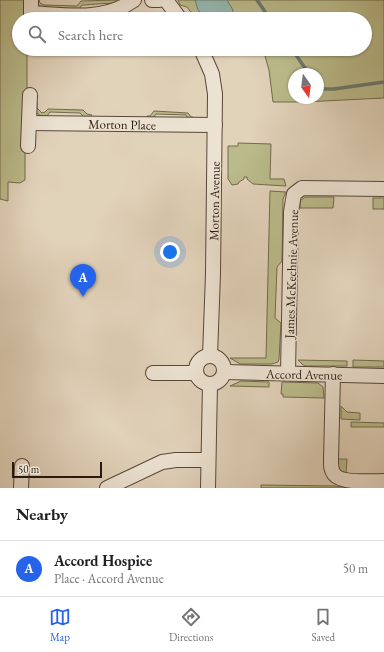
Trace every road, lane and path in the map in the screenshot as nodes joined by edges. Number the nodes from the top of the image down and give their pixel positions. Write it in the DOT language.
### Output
graph roads {
  1 [pos="134,0"];
  2 [pos="152,0"];
  3 [pos="159,0"];
  4 [pos="166,0"];
  5 [pos="31,11"];
  6 [pos="42,12"];
  7 [pos="107,12"];
  8 [pos="175,12"];
  9 [pos="204,56"];
  10 [pos="30,95"];
  11 [pos="29,123"];
  12 [pos="215,125"];
  13 [pos="28,146"];
  14 [pos="384,189"];
  15 [pos="210,356"];
  16 [pos="224,372"];
  17 [pos="153,373"];
  18 [pos="196,373"];
  19 [pos="288,373"];
  20 [pos="333,374"];
  21 [pos="384,376"];
  22 [pos="210,384"];
  23 [pos="208,460"];
  24 [pos="22,466"];
  25 [pos="384,481"];
  26 [pos="21,488"];
  27 [pos="107,488"];
  28 [pos="208,488"];
  1 -- 7 [label="street"];
  2 -- 3 [label="street"];
  4 -- 8 [label="street"];
  5 -- 6 [label="street"];
  9 -- 12 [label="street, Morton Avenue"];
  10 -- 11 [label="street"];
  11 -- 12 [label="street, Morton Place"];
  11 -- 13 [label="street"];
  12 -- 15 [label="street, Morton Avenue"];
  14 -- 19 [label="street, James McKechnie Avenue"];
  15 -- 16 [label="street"];
  15 -- 18 [label="street"];
  16 -- 19 [label="street, Accord Avenue"];
  16 -- 22 [label="street"];
  17 -- 18 [label="street"];
  18 -- 22 [label="street"];
  19 -- 20 [label="street, Accord Avenue"];
  20 -- 21 [label="street, Accord Avenue"];
  20 -- 25 [label="street"];
  22 -- 23 [label="street"];
  23 -- 27 [label="street"];
  23 -- 28 [label="street"];
  24 -- 26 [label="street"];
}
